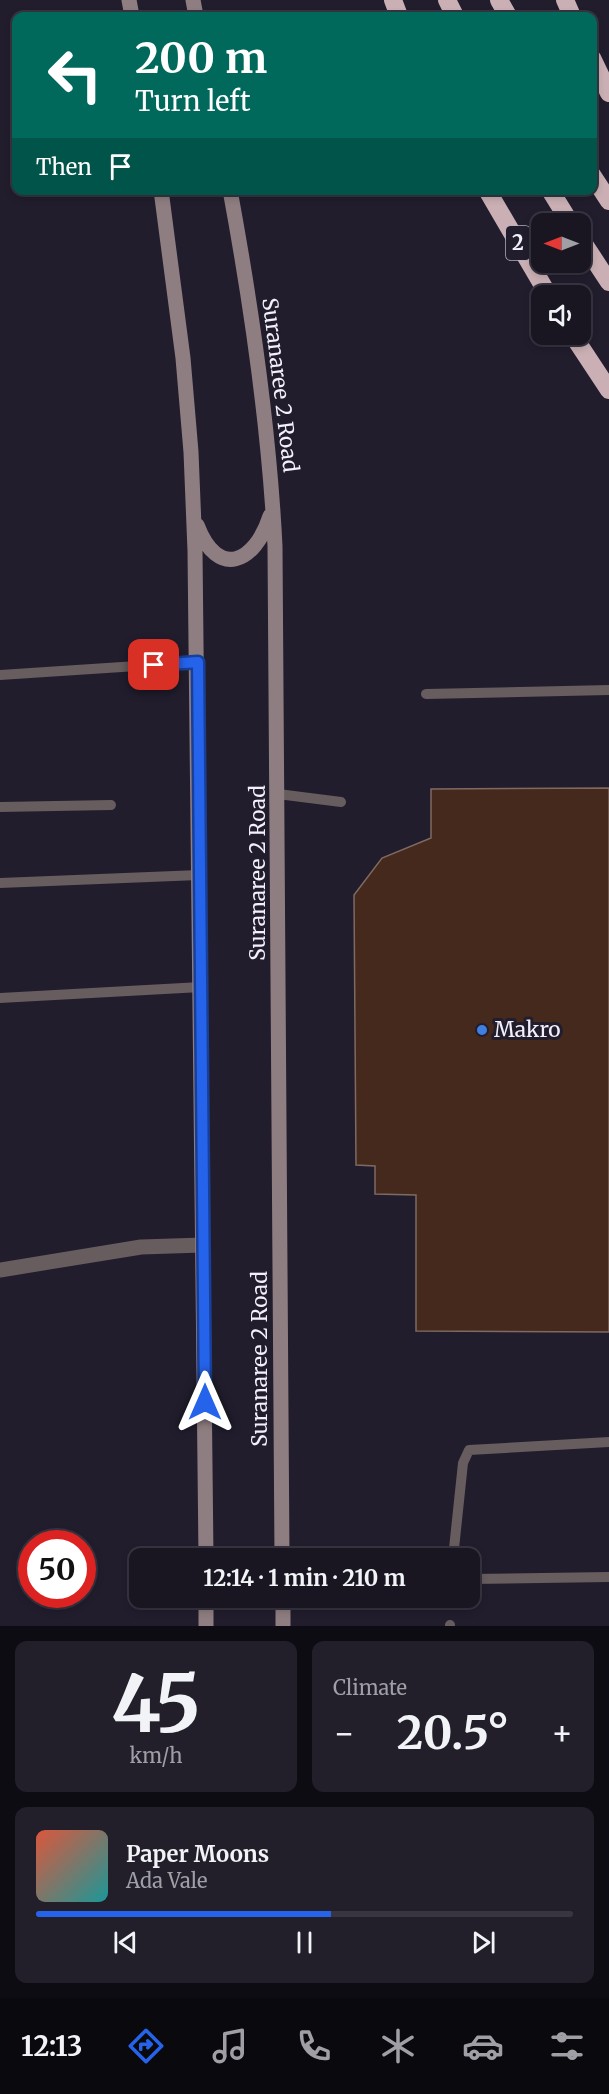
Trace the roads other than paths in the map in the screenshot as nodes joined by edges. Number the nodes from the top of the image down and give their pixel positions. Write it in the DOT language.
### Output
graph roads {
  1 [pos="597,68"];
  2 [pos="609,93"];
  3 [pos="597,183"];
  4 [pos="161,195"];
  5 [pos="231,195"];
  6 [pos="490,195"];
  7 [pos="553,195"];
  8 [pos="609,201"];
  9 [pos="564,213"];
  10 [pos="591,255"];
  11 [pos="609,282"];
  12 [pos="543,285"];
  13 [pos="579,345"];
  14 [pos="609,390"];
  15 [pos="273,507"];
  16 [pos="194,517"];
  17 [pos="198,662"];
  18 [pos="0,675"];
  19 [pos="609,690"];
  20 [pos="426,694"];
  21 [pos="278,794"];
  22 [pos="341,802"];
  23 [pos="111,805"];
  24 [pos="0,807"];
  25 [pos="199,875"];
  26 [pos="0,883"];
  27 [pos="201,987"];
  28 [pos="0,998"];
  29 [pos="203,1245"];
  30 [pos="0,1270"];
  31 [pos="609,1442"];
  32 [pos="206,1548"];
  33 [pos="282,1548"];
  34 [pos="454,1548"];
  35 [pos="609,1577"];
  36 [pos="480,1579"];
  37 [pos="206,1608"];
  38 [pos="283,1608"];
  39 [pos="206,1626"];
  40 [pos="283,1626"];
  1 -- 2 [label="highway"];
  3 -- 8 [label="highway"];
  4 -- 16 [label="main road"];
  5 -- 15 [label="main road, Suranaree 2 Road"];
  6 -- 12 [label="highway, 2"];
  7 -- 9 [label="highway"];
  10 -- 11 [label="highway"];
  13 -- 14 [label="highway"];
  15 -- 16 [label="main road"];
  15 -- 21 [label="main road, Suranaree 2 Road"];
  16 -- 17 [label="main road"];
  17 -- 18 [label="lane"];
  17 -- 25 [label="main road"];
  19 -- 20 [label="lane"];
  21 -- 22 [label="lane"];
  21 -- 33 [label="main road, Suranaree 2 Road"];
  23 -- 24 [label="lane"];
  25 -- 26 [label="lane"];
  25 -- 27 [label="main road"];
  27 -- 28 [label="lane"];
  27 -- 29 [label="main road"];
  29 -- 30 [label="street"];
  29 -- 32 [label="main road"];
  31 -- 34 [label="lane"];
  35 -- 36 [label="lane"];
  37 -- 39 [label="main road"];
  38 -- 40 [label="main road"];
}
